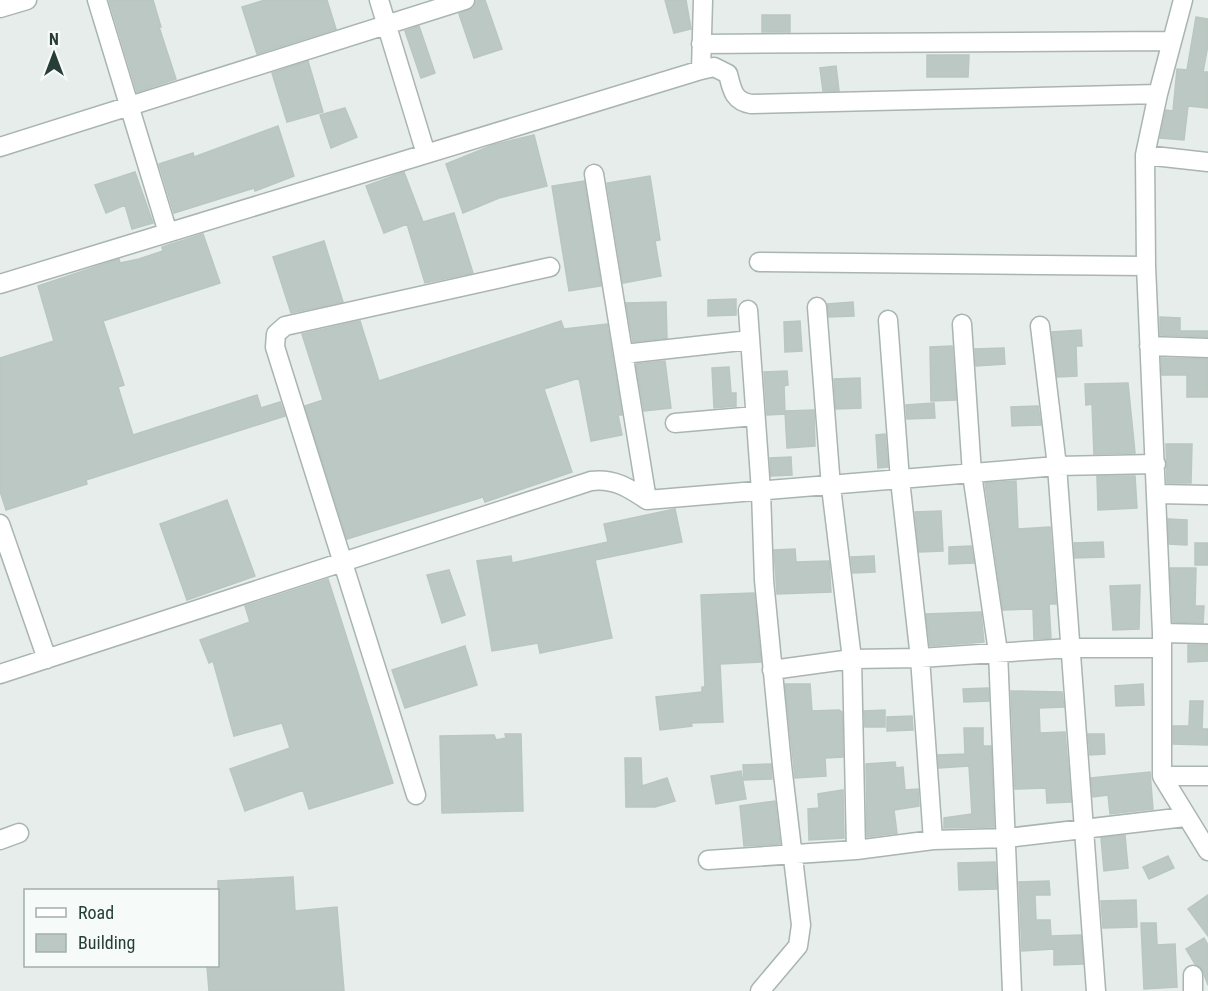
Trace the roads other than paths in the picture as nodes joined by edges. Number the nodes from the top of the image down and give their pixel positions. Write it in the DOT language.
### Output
graph roads {
  1 [pos="27,0"];
  2 [pos="97,0"];
  3 [pos="379,0"];
  4 [pos="465,0"];
  5 [pos="703,0"];
  6 [pos="1183,0"];
  7 [pos="0,8"];
  8 [pos="386,25"];
  9 [pos="1172,41"];
  10 [pos="701,44"];
  11 [pos="701,70"];
  12 [pos="1158,94"];
  13 [pos="131,107"];
  14 [pos="0,147"];
  15 [pos="426,154"];
  16 [pos="1146,155"];
  17 [pos="1208,162"];
  18 [pos="594,174"];
  19 [pos="168,233"];
  20 [pos="759,262"];
  21 [pos="1146,266"];
  22 [pos="550,267"];
  23 [pos="0,284"];
  24 [pos="817,307"];
  25 [pos="748,310"];
  26 [pos="888,320"];
  27 [pos="962,324"];
  28 [pos="1040,326"];
  29 [pos="750,340"];
  30 [pos="1149,346"];
  31 [pos="1208,348"];
  32 [pos="624,354"];
  33 [pos="756,416"];
  34 [pos="675,423"];
  35 [pos="1156,464"];
  36 [pos="1057,466"];
  37 [pos="972,474"];
  38 [pos="900,480"];
  39 [pos="831,486"];
  40 [pos="761,491"];
  41 [pos="1157,495"];
  42 [pos="1208,495"];
  43 [pos="647,500"];
  44 [pos="0,524"];
  45 [pos="344,562"];
  46 [pos="1208,634"];
  47 [pos="1162,641"];
  48 [pos="1071,648"];
  49 [pos="998,652"];
  50 [pos="47,658"];
  51 [pos="920,658"];
  52 [pos="852,659"];
  53 [pos="772,670"];
  54 [pos="0,674"];
  55 [pos="1161,776"];
  56 [pos="1208,777"];
  57 [pos="416,795"];
  58 [pos="1185,817"];
  59 [pos="1086,827"];
  60 [pos="19,833"];
  61 [pos="1007,838"];
  62 [pos="0,840"];
  63 [pos="933,840"];
  64 [pos="856,850"];
  65 [pos="1208,851"];
  66 [pos="794,854"];
  67 [pos="708,860"];
  68 [pos="760,991"];
  69 [pos="1012,991"];
  70 [pos="1096,991"];
  1 -- 7 [label="street"];
  2 -- 13 [label="street"];
  3 -- 8 [label="street"];
  4 -- 8 [label="street"];
  5 -- 10 [label="street"];
  6 -- 9 [label="street"];
  8 -- 13 [label="street"];
  8 -- 15 [label="street"];
  9 -- 10 [label="street"];
  9 -- 12 [label="street"];
  10 -- 11 [label="street"];
  11 -- 12 [label="street"];
  11 -- 15 [label="street"];
  12 -- 16 [label="street"];
  13 -- 14 [label="street"];
  13 -- 19 [label="street"];
  15 -- 19 [label="street"];
  16 -- 17 [label="street"];
  16 -- 21 [label="street"];
  18 -- 32 [label="street"];
  19 -- 23 [label="street"];
  20 -- 21 [label="street"];
  21 -- 30 [label="street"];
  22 -- 45 [label="street"];
  24 -- 39 [label="street"];
  25 -- 29 [label="street"];
  26 -- 38 [label="street"];
  27 -- 37 [label="street"];
  28 -- 36 [label="street"];
  29 -- 32 [label="street"];
  29 -- 33 [label="street"];
  30 -- 31 [label="street"];
  30 -- 35 [label="street"];
  32 -- 43 [label="street"];
  33 -- 34 [label="street"];
  33 -- 40 [label="street"];
  35 -- 36 [label="street"];
  35 -- 41 [label="street"];
  36 -- 37 [label="street"];
  36 -- 48 [label="street"];
  37 -- 38 [label="street"];
  37 -- 49 [label="street"];
  38 -- 39 [label="street"];
  38 -- 51 [label="street"];
  39 -- 40 [label="street"];
  39 -- 52 [label="street"];
  40 -- 43 [label="street"];
  40 -- 53 [label="street"];
  41 -- 42 [label="street"];
  41 -- 47 [label="street"];
  43 -- 45 [label="street"];
  44 -- 50 [label="street"];
  45 -- 50 [label="street"];
  45 -- 57 [label="street"];
  46 -- 47 [label="street"];
  47 -- 48 [label="street"];
  47 -- 55 [label="street"];
  48 -- 49 [label="street"];
  48 -- 59 [label="street"];
  49 -- 51 [label="street"];
  49 -- 61 [label="street"];
  50 -- 54 [label="street"];
  51 -- 52 [label="street"];
  51 -- 63 [label="street"];
  52 -- 53 [label="street"];
  52 -- 64 [label="street"];
  53 -- 66 [label="street"];
  55 -- 56 [label="street"];
  55 -- 58 [label="street"];
  58 -- 59 [label="street"];
  58 -- 65 [label="street"];
  59 -- 61 [label="street"];
  59 -- 70 [label="street"];
  60 -- 62 [label="street"];
  61 -- 63 [label="street"];
  61 -- 69 [label="street"];
  63 -- 64 [label="street"];
  64 -- 66 [label="street"];
  66 -- 67 [label="street"];
  66 -- 68 [label="street"];
}
